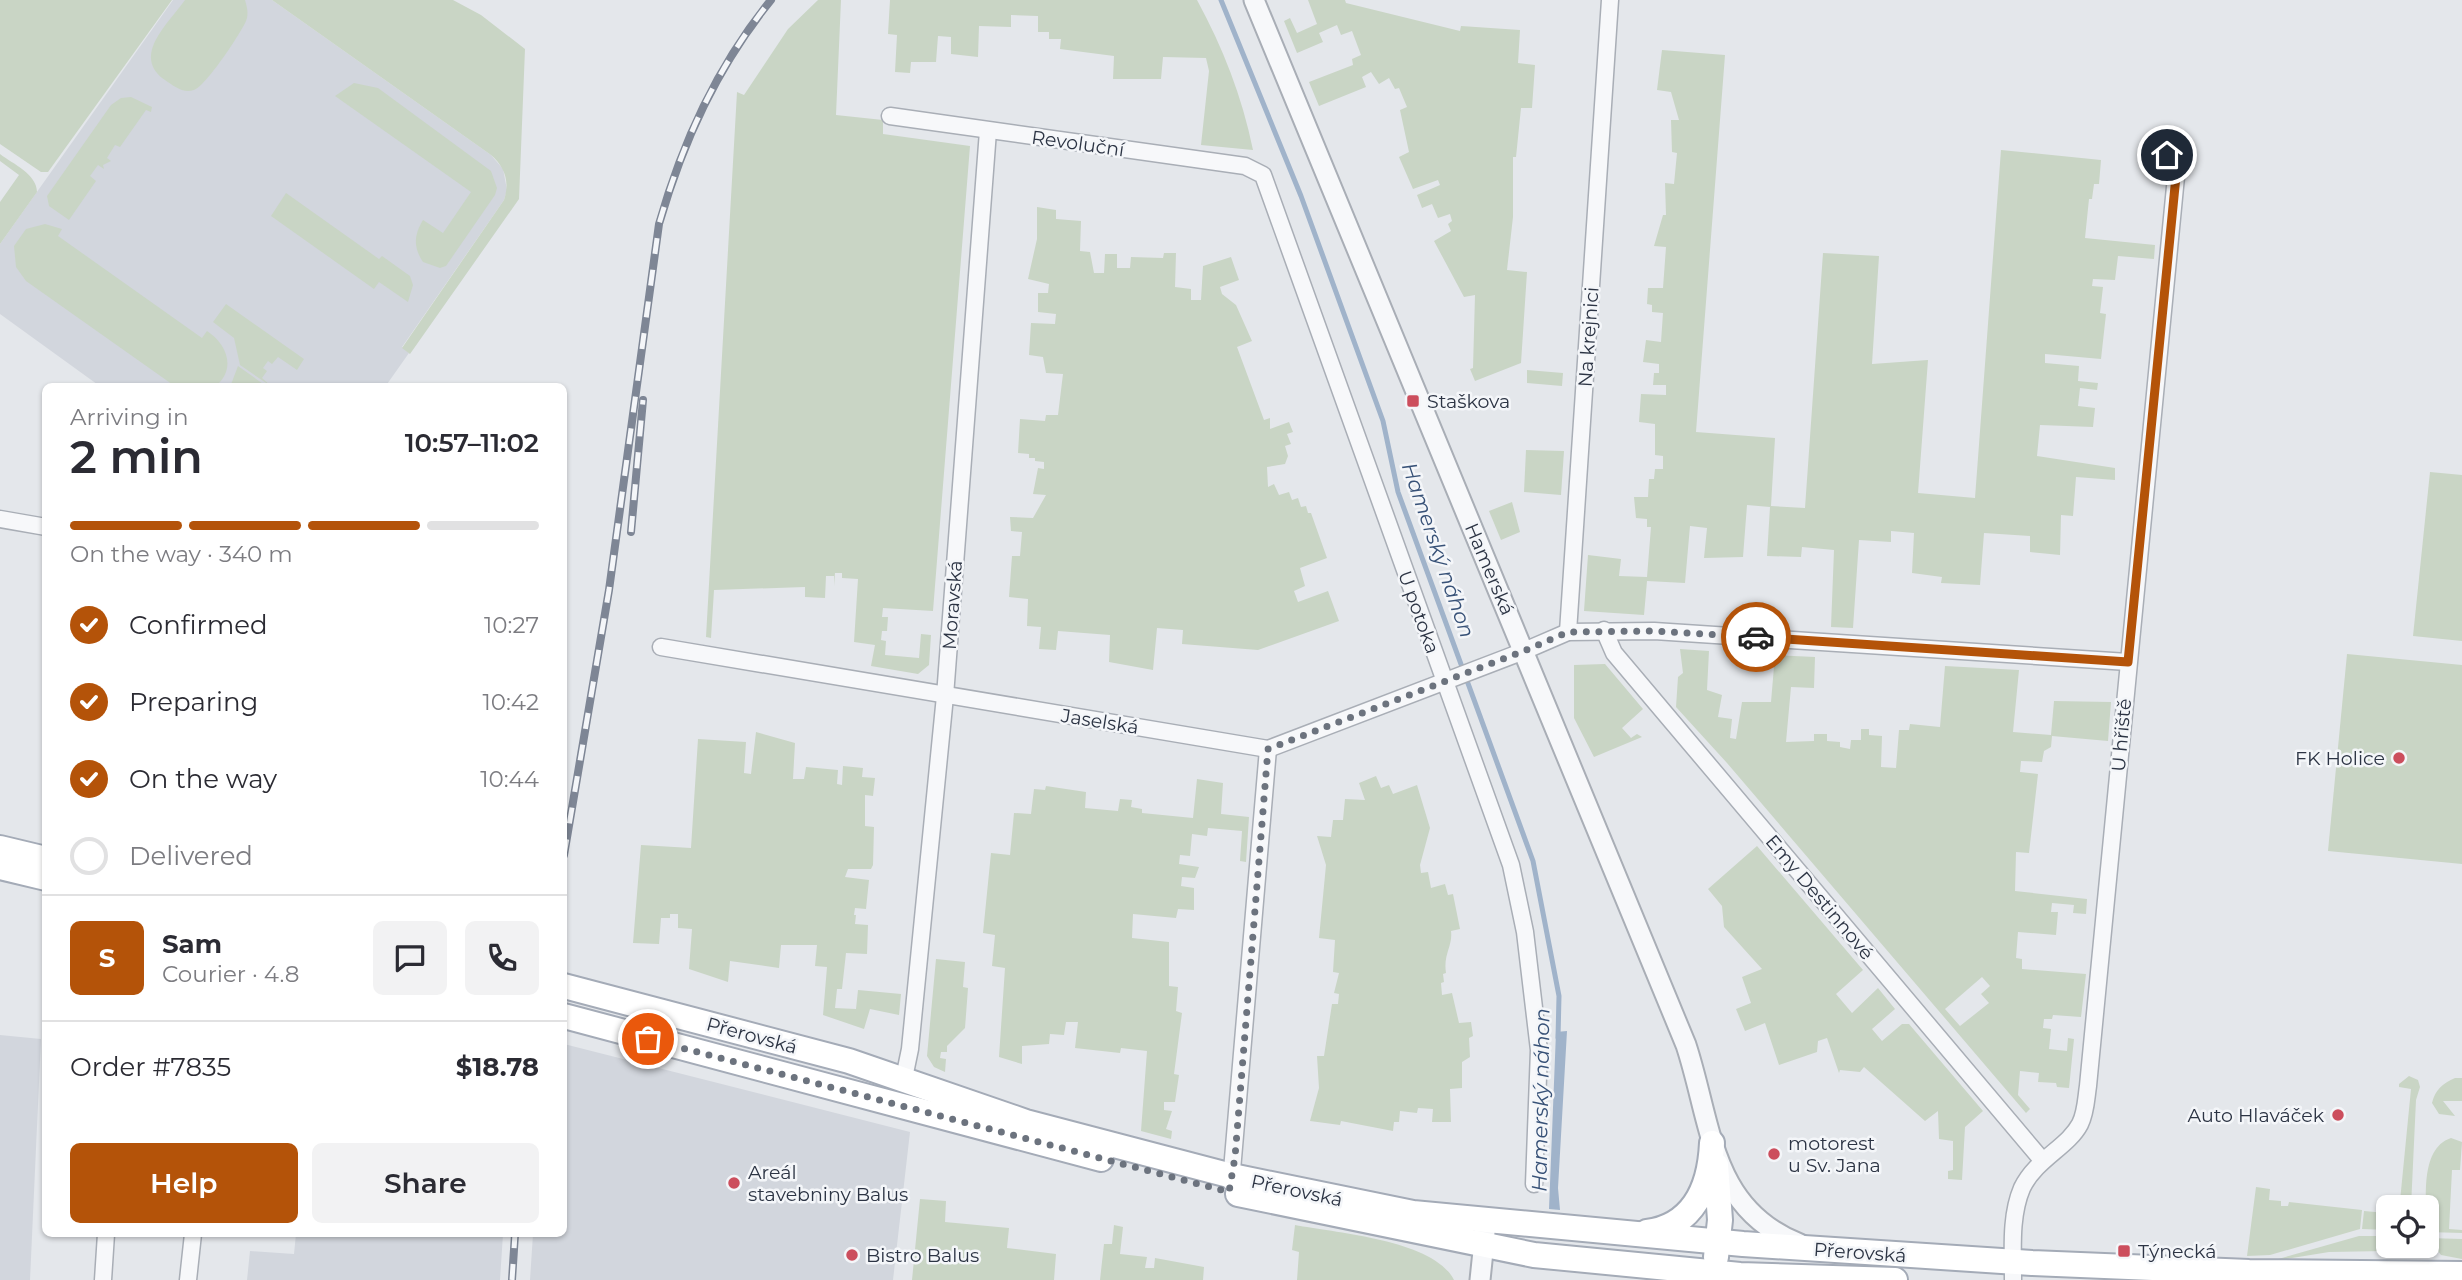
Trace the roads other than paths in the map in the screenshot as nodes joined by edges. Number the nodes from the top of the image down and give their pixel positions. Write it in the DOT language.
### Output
graph roads {
  1 [pos="1254,0"];
  2 [pos="1610,0"];
  3 [pos="890,116"];
  4 [pos="988,131"];
  5 [pos="2148,153"];
  6 [pos="1263,175"];
  7 [pos="0,520"];
  8 [pos="42,526"];
  9 [pos="1604,630"];
  10 [pos="1568,632"];
  11 [pos="661,647"];
  12 [pos="1524,651"];
  13 [pos="2128,662"];
  14 [pos="1448,680"];
  15 [pos="945,696"];
  16 [pos="1268,749"];
  17 [pos="0,848"];
  18 [pos="42,858"];
  19 [pos="0,867"];
  20 [pos="42,877"];
  21 [pos="572,988"];
  22 [pos="569,1018"];
  23 [pos="904,1079"];
  24 [pos="1712,1143"];
  25 [pos="2042,1160"];
  26 [pos="1231,1184"];
  27 [pos="1534,1184"];
  28 [pos="1485,1233"];
  29 [pos="1622,1233"];
  30 [pos="106,1237"];
  31 [pos="193,1237"];
  32 [pos="1718,1242"];
  33 [pos="1818,1250"];
  34 [pos="2013,1271"];
  35 [pos="2462,1274"];
  36 [pos="1713,1276"];
  37 [pos="103,1280"];
  38 [pos="188,1280"];
  39 [pos="1480,1280"];
  40 [pos="1842,1280"];
  41 [pos="1895,1280"];
  1 -- 12 [label="street, Hamerská"];
  2 -- 10 [label="street, Na krejnici"];
  3 -- 4 [label="street, Revoluční"];
  4 -- 6 [label="street, Revoluční"];
  4 -- 15 [label="street, Moravská"];
  5 -- 13 [label="street, U hřiště"];
  6 -- 14 [label="street, U potoka"];
  7 -- 8 [label="street"];
  9 -- 10 [label="street"];
  9 -- 13 [label="street"];
  9 -- 25 [label="street, Emy Destinnové"];
  10 -- 12 [label="street"];
  11 -- 15 [label="street, Jaselská"];
  12 -- 14 [label="street"];
  12 -- 24 [label="street, Hamerská"];
  13 -- 25 [label="street, U hřiště"];
  14 -- 16 [label="street"];
  14 -- 27 [label="street, U potoka"];
  15 -- 16 [label="street, Jaselská"];
  15 -- 23 [label="street, Moravská"];
  16 -- 26 [label="street"];
  17 -- 18 [label="main road"];
  19 -- 20 [label="main road"];
  21 -- 23 [label="main road, Přerovská"];
  22 -- 26 [label="main road, Přerovská"];
  23 -- 26 [label="main road, Přerovská"];
  24 -- 29 [label="main road"];
  24 -- 32 [label="main road"];
  24 -- 33 [label="street, Hamerská"];
  25 -- 34 [label="street"];
  26 -- 28 [label="main road, Přerovská"];
  28 -- 29 [label="main road, Přerovská"];
  28 -- 36 [label="main road, Přerovská"];
  28 -- 39 [label="street"];
  29 -- 32 [label="main road, Přerovská"];
  30 -- 37 [label="street"];
  31 -- 38 [label="street"];
  32 -- 33 [label="main road, Přerovská"];
  32 -- 36 [label="main road"];
  33 -- 34 [label="main road, Přerovská"];
  34 -- 35 [label="main road, Přerovská"];
  36 -- 40 [label="main road, Přerovská"];
  40 -- 41 [label="main road, Přerovská"];
}
